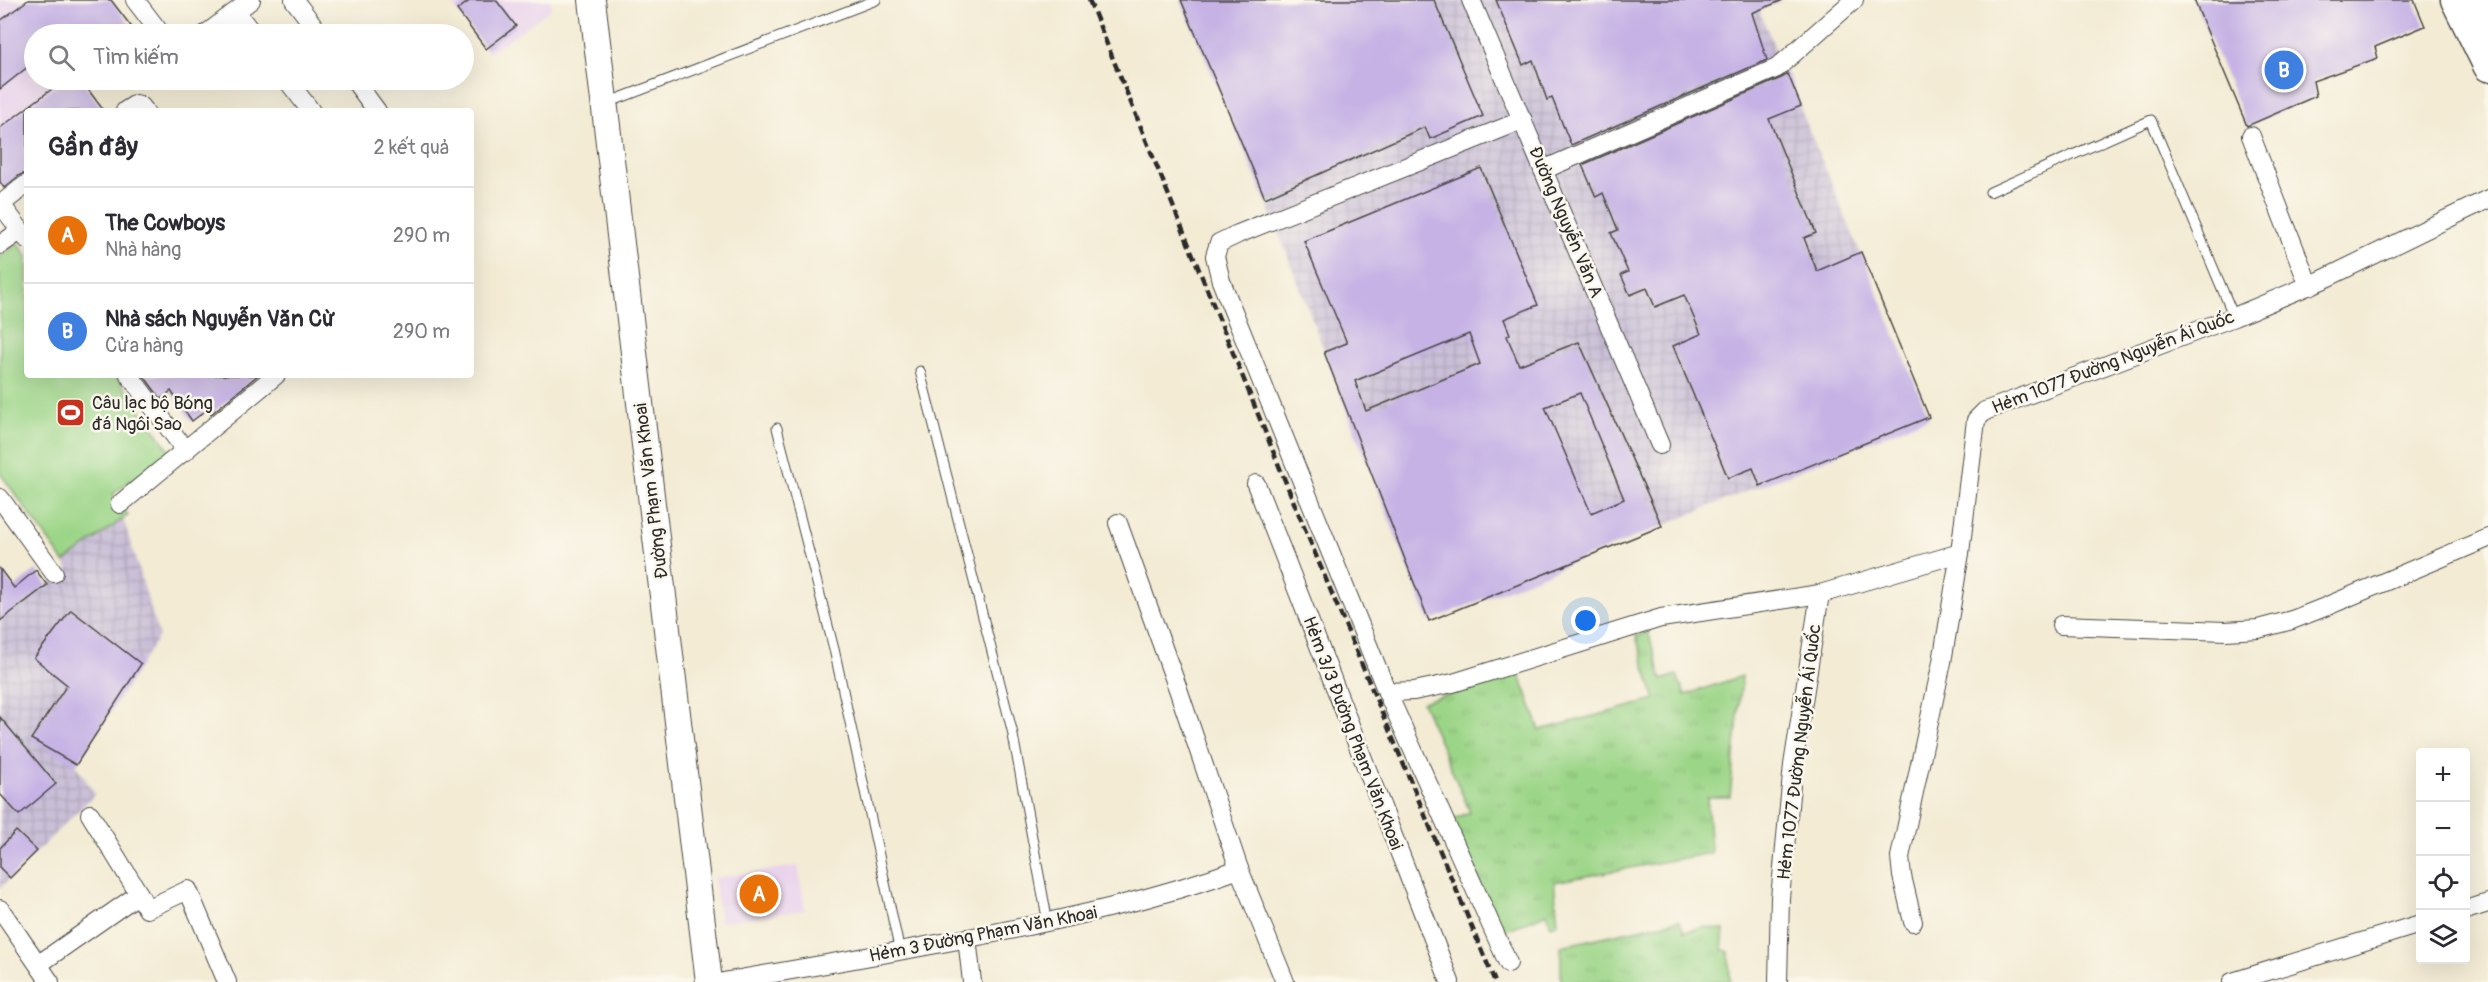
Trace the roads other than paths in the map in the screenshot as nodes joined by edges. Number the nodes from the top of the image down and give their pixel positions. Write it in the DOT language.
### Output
graph roads {
  1 [pos="135,0"];
  2 [pos="251,0"];
  3 [pos="294,0"];
  4 [pos="592,0"];
  5 [pos="876,0"];
  6 [pos="1471,0"];
  7 [pos="1854,0"];
  8 [pos="2456,0"];
  9 [pos="2478,0"];
  10 [pos="236,12"];
  11 [pos="2488,21"];
  12 [pos="153,24"];
  13 [pos="220,24"];
  14 [pos="245,24"];
  15 [pos="312,24"];
  16 [pos="2488,67"];
  17 [pos="295,90"];
  18 [pos="361,90"];
  19 [pos="604,104"];
  20 [pos="130,108"];
  21 [pos="143,108"];
  22 [pos="309,108"];
  23 [pos="375,108"];
  24 [pos="1523,120"];
  25 [pos="2251,136"];
  26 [pos="1543,170"];
  27 [pos="24,186"];
  28 [pos="1990,192"];
  29 [pos="2488,200"];
  30 [pos="0,203"];
  31 [pos="24,235"];
  32 [pos="0,245"];
  33 [pos="2309,286"];
  34 [pos="2234,317"];
  35 [pos="920,371"];
  36 [pos="131,378"];
  37 [pos="272,378"];
  38 [pos="777,428"];
  39 [pos="1660,445"];
  40 [pos="186,451"];
  41 [pos="1256,484"];
  42 [pos="0,498"];
  43 [pos="120,504"];
  44 [pos="1118,523"];
  45 [pos="2488,538"];
  46 [pos="1960,553"];
  47 [pos="54,573"];
  48 [pos="1820,594"];
  49 [pos="2061,625"];
  50 [pos="1387,692"];
  51 [pos="90,814"];
  52 [pos="1239,869"];
  53 [pos="139,894"];
  54 [pos="2488,903"];
  55 [pos="0,909"];
  56 [pos="2470,909"];
  57 [pos="1913,922"];
  58 [pos="1048,923"];
  59 [pos="2416,926"];
  60 [pos="967,938"];
  61 [pos="900,952"];
  62 [pos="1508,963"];
  63 [pos="39,964"];
  64 [pos="50,982"];
  65 [pos="227,982"];
  66 [pos="710,982"];
  67 [pos="723,982"];
  68 [pos="972,982"];
  69 [pos="1285,982"];
  70 [pos="1450,982"];
  71 [pos="1778,982"];
  72 [pos="2232,982"];
  1 -- 12 [label="street"];
  2 -- 10 [label="street"];
  3 -- 15 [label="street"];
  4 -- 19 [label="street, Đường Phạm Văn Khoai"];
  5 -- 19 [label="lane"];
  6 -- 24 [label="street, Đường Nguyễn Văn A"];
  7 -- 26 [label="street"];
  8 -- 16 [label="main road"];
  9 -- 11 [label="main road"];
  10 -- 13 [label="street"];
  10 -- 14 [label="street"];
  17 -- 22 [label="street"];
  18 -- 23 [label="street"];
  19 -- 66 [label="street, Đường Phạm Văn Khoai"];
  20 -- 21 [label="street"];
  24 -- 26 [label="street, Đường Nguyễn Văn A"];
  24 -- 50 [label="street"];
  25 -- 33 [label="street"];
  26 -- 39 [label="street, Đường Nguyễn Văn A"];
  27 -- 30 [label="street"];
  28 -- 34 [label="lane"];
  29 -- 33 [label="street, Hẻm 1077 Đường Nguyễn Ái Quốc"];
  30 -- 31 [label="street"];
  31 -- 32 [label="street"];
  33 -- 34 [label="street, Hẻm 1077 Đường Nguyễn Ái Quốc"];
  34 -- 46 [label="street, Hẻm 1077 Đường Nguyễn Ái Quốc"];
  35 -- 58 [label="lane"];
  36 -- 40 [label="street"];
  37 -- 40 [label="street"];
  38 -- 61 [label="lane"];
  40 -- 43 [label="street"];
  41 -- 70 [label="street, Hẻm 3/3 Đường Phạm Văn Khoai"];
  42 -- 47 [label="street"];
  44 -- 52 [label="street"];
  45 -- 49 [label="street"];
  46 -- 48 [label="street"];
  46 -- 57 [label="street, Hẻm 1077 Đường Nguyễn Ái Quốc"];
  48 -- 50 [label="street"];
  48 -- 71 [label="street, Hẻm 1077 Đường Nguyễn Ái Quốc"];
  50 -- 62 [label="street"];
  51 -- 53 [label="street"];
  52 -- 58 [label="street, Hẻm 3 Đường Phạm Văn Khoai"];
  52 -- 69 [label="street"];
  53 -- 63 [label="street"];
  53 -- 65 [label="street"];
  54 -- 56 [label="street"];
  55 -- 63 [label="street"];
  58 -- 60 [label="street, Hẻm 3 Đường Phạm Văn Khoai"];
  59 -- 72 [label="street"];
  60 -- 61 [label="street, Hẻm 3 Đường Phạm Văn Khoai"];
  60 -- 68 [label="street"];
  61 -- 67 [label="street, Hẻm 3 Đường Phạm Văn Khoai"];
  63 -- 64 [label="street"];
}
